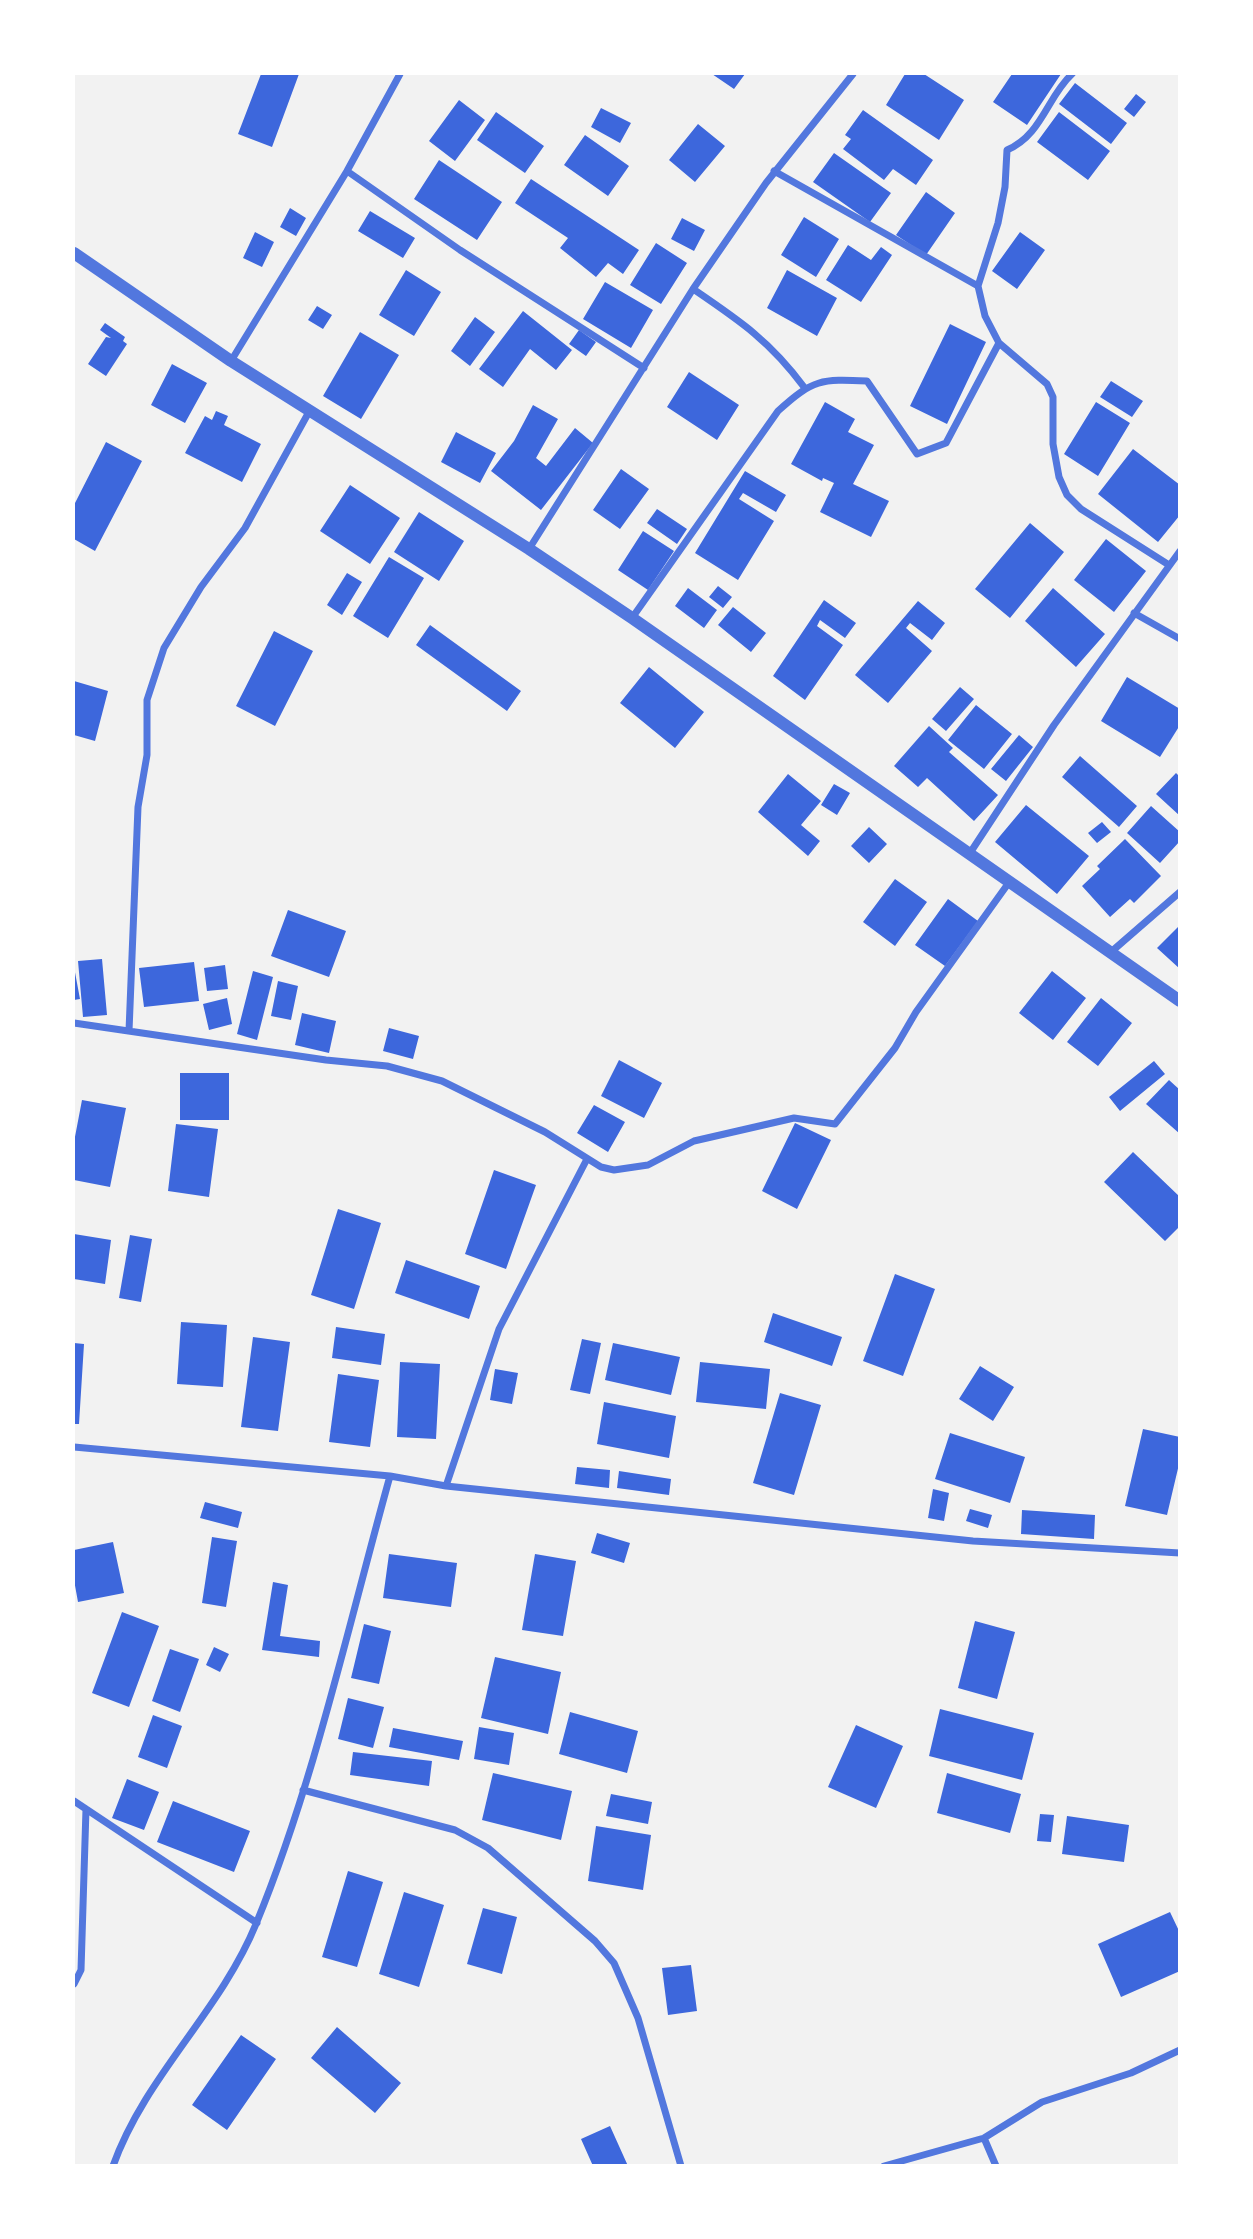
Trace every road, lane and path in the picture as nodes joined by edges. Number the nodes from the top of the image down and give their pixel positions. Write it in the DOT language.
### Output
graph roads {
  1 [pos="400,74"];
  2 [pos="852,74"];
  3 [pos="1072,74"];
  4 [pos="348,171"];
  5 [pos="774,171"];
  6 [pos="74,253"];
  7 [pos="978,286"];
  8 [pos="693,289"];
  9 [pos="999,343"];
  10 [pos="231,361"];
  11 [pos="644,368"];
  12 [pos="804,387"];
  13 [pos="310,410"];
  14 [pos="529,549"];
  15 [pos="1180,551"];
  16 [pos="1168,565"];
  17 [pos="1134,613"];
  18 [pos="632,618"];
  19 [pos="1180,639"];
  20 [pos="970,853"];
  21 [pos="1010,881"];
  22 [pos="1180,892"];
  23 [pos="1111,952"];
  24 [pos="1180,1001"];
  25 [pos="74,1023"];
  26 [pos="129,1031"];
  27 [pos="587,1159"];
  28 [pos="74,1447"];
  29 [pos="390,1476"];
  30 [pos="446,1486"];
  31 [pos="1180,1553"];
  32 [pos="303,1790"];
  33 [pos="74,1801"];
  34 [pos="86,1809"];
  35 [pos="257,1923"];
  36 [pos="74,1984"];
  37 [pos="1180,2050"];
  38 [pos="984,2138"];
  39 [pos="113,2165"];
  40 [pos="681,2165"];
  41 [pos="884,2165"];
  42 [pos="996,2165"];
  1 -- 4 [label="street"];
  2 -- 5 [label="street"];
  3 -- 7 [label="street"];
  4 -- 10 [label="street"];
  4 -- 11 [label="street"];
  5 -- 7 [label="street"];
  5 -- 8 [label="street"];
  6 -- 10 [label="street"];
  7 -- 9 [label="street"];
  8 -- 11 [label="street"];
  8 -- 12 [label="street"];
  9 -- 12 [label="street"];
  9 -- 16 [label="street"];
  10 -- 13 [label="street"];
  11 -- 14 [label="street"];
  12 -- 18 [label="street"];
  13 -- 14 [label="street"];
  13 -- 26 [label="street"];
  14 -- 18 [label="street"];
  15 -- 16 [label="street"];
  16 -- 17 [label="street"];
  17 -- 19 [label="street"];
  17 -- 20 [label="street"];
  18 -- 20 [label="street"];
  20 -- 21 [label="street"];
  21 -- 23 [label="street"];
  21 -- 27 [label="street"];
  22 -- 23 [label="street"];
  23 -- 24 [label="street"];
  25 -- 26 [label="street"];
  26 -- 27 [label="street"];
  27 -- 30 [label="street"];
  28 -- 29 [label="street"];
  29 -- 30 [label="street"];
  29 -- 32 [label="street"];
  30 -- 31 [label="street"];
  32 -- 35 [label="street"];
  32 -- 40 [label="street"];
  33 -- 34 [label="street"];
  34 -- 35 [label="street"];
  34 -- 36 [label="street"];
  35 -- 39 [label="street"];
  37 -- 38 [label="street"];
  38 -- 41 [label="street"];
  38 -- 42 [label="street"];
}
